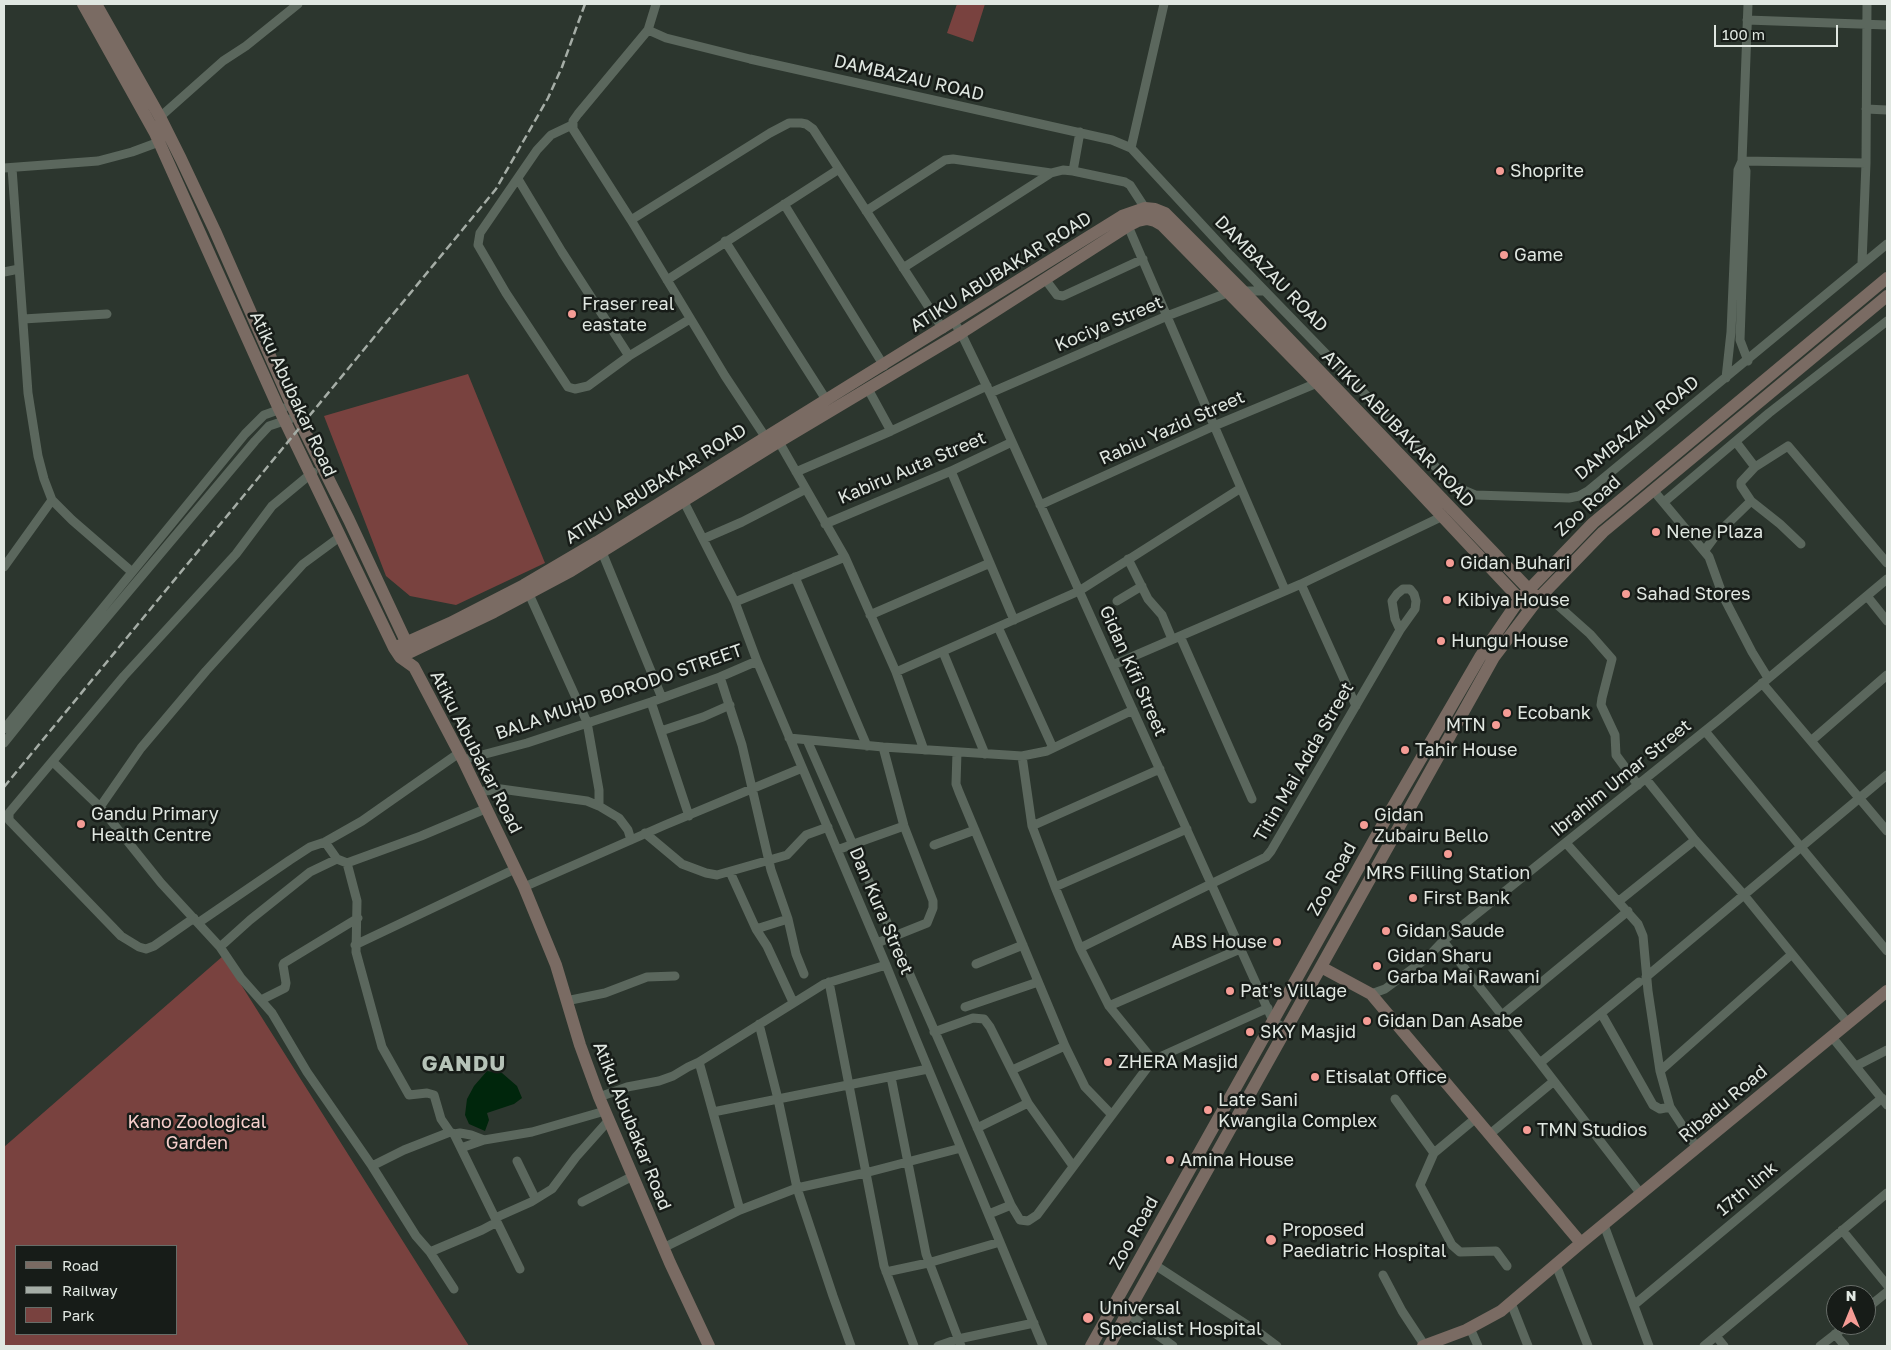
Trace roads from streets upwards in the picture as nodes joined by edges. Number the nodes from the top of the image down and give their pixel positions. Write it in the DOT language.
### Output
graph roads {
  1 [pos="82,4"];
  2 [pos="96,4"];
  3 [pos="298,4"];
  4 [pos="656,4"];
  5 [pos="1164,4"];
  6 [pos="1748,4"];
  7 [pos="1867,4"];
  8 [pos="1747,20"];
  9 [pos="1866,24"];
  10 [pos="1887,25"];
  11 [pos="648,30"];
  12 [pos="1866,108"];
  13 [pos="1887,110"];
  14 [pos="160,117"];
  15 [pos="572,126"];
  16 [pos="1080,132"];
  17 [pos="159,142"];
  18 [pos="1131,148"];
  19 [pos="1742,161"];
  20 [pos="1866,163"];
  21 [pos="8,168"];
  22 [pos="839,169"];
  23 [pos="1073,172"];
  24 [pos="1051,173"];
  25 [pos="518,180"];
  26 [pos="784,204"];
  27 [pos="1145,208"];
  28 [pos="866,211"];
  29 [pos="631,220"];
  30 [pos="1128,226"];
  31 [pos="725,241"];
  32 [pos="1887,244"];
  33 [pos="1143,259"];
  34 [pos="1862,263"];
  35 [pos="903,268"];
  36 [pos="19,269"];
  37 [pos="4,272"];
  38 [pos="1887,278"];
  39 [pos="1045,279"];
  40 [pos="667,280"];
  41 [pos="1243,291"];
  42 [pos="1264,291"];
  43 [pos="1228,293"];
  44 [pos="1887,296"];
  45 [pos="107,314"];
  46 [pos="1167,316"];
  47 [pos="23,319"];
  48 [pos="690,319"];
  49 [pos="1887,321"];
  50 [pos="953,328"];
  51 [pos="1838,337"];
  52 [pos="1850,350"];
  53 [pos="629,356"];
  54 [pos="1748,361"];
  55 [pos="884,366"];
  56 [pos="1726,378"];
  57 [pos="1317,383"];
  58 [pos="868,389"];
  59 [pos="988,390"];
  60 [pos="828,401"];
  61 [pos="1759,402"];
  62 [pos="288,413"];
  63 [pos="1769,414"];
  64 [pos="1214,426"];
  65 [pos="891,431"];
  66 [pos="772,442"];
  67 [pos="1012,442"];
  68 [pos="1736,442"];
  69 [pos="1412,443"];
  70 [pos="1398,454"];
  71 [pos="322,466"];
  72 [pos="1755,466"];
  73 [pos="951,471"];
  74 [pos="796,472"];
  75 [pos="310,473"];
  76 [pos="1241,488"];
  77 [pos="806,490"];
  78 [pos="1653,490"];
  79 [pos="681,497"];
  80 [pos="52,500"];
  81 [pos="1751,501"];
  82 [pos="1664,502"];
  83 [pos="1040,505"];
  84 [pos="1441,517"];
  85 [pos="825,524"];
  86 [pos="340,536"];
  87 [pos="703,539"];
  88 [pos="1801,544"];
  89 [pos="1705,550"];
  90 [pos="602,552"];
  91 [pos="845,557"];
  92 [pos="1128,559"];
  93 [pos="990,563"];
  94 [pos="1887,563"];
  95 [pos="4,567"];
  96 [pos="132,572"];
  97 [pos="795,578"];
  98 [pos="1887,579"];
  99 [pos="1300,584"];
  100 [pos="1142,586"];
  101 [pos="1527,589"];
  102 [pos="1285,590"];
  103 [pos="1079,591"];
  104 [pos="529,594"];
  105 [pos="1541,596"];
  106 [pos="1867,596"];
  107 [pos="1519,600"];
  108 [pos="1117,601"];
  109 [pos="735,602"];
  110 [pos="1529,609"];
  111 [pos="870,615"];
  112 [pos="1014,620"];
  113 [pos="1887,621"];
  114 [pos="998,627"];
  115 [pos="1400,630"];
  116 [pos="1176,638"];
  117 [pos="403,649"];
  118 [pos="943,652"];
  119 [pos="757,661"];
  120 [pos="1113,665"];
  121 [pos="896,672"];
  122 [pos="1887,675"];
  123 [pos="720,677"];
  124 [pos="1765,681"];
  125 [pos="662,698"];
  126 [pos="652,702"];
  127 [pos="730,705"];
  128 [pos="1356,706"];
  129 [pos="1133,710"];
  130 [pos="587,722"];
  131 [pos="4,729"];
  132 [pos="661,731"];
  133 [pos="1705,731"];
  134 [pos="789,738"];
  135 [pos="807,740"];
  136 [pos="1812,741"];
  137 [pos="4,742"];
  138 [pos="867,746"];
  139 [pos="883,748"];
  140 [pos="1053,748"];
  141 [pos="924,750"];
  142 [pos="957,752"];
  143 [pos="985,754"];
  144 [pos="461,756"];
  145 [pos="1022,756"];
  146 [pos="53,762"];
  147 [pos="802,768"];
  148 [pos="1160,769"];
  149 [pos="1887,775"];
  150 [pos="1646,778"];
  151 [pos="1638,785"];
  152 [pos="753,789"];
  153 [pos="477,792"];
  154 [pos="1860,798"];
  155 [pos="1252,799"];
  156 [pos="599,806"];
  157 [pos="100,807"];
  158 [pos="486,809"];
  159 [pos="689,816"];
  160 [pos="904,826"];
  161 [pos="1032,826"];
  162 [pos="828,827"];
  163 [pos="975,830"];
  164 [pos="1187,830"];
  165 [pos="1887,831"];
  166 [pos="645,834"];
  167 [pos="631,840"];
  168 [pos="1695,840"];
  169 [pos="325,842"];
  170 [pos="1566,843"];
  171 [pos="854,844"];
  172 [pos="934,845"];
  173 [pos="1802,846"];
  174 [pos="837,850"];
  175 [pos="337,859"];
  176 [pos="770,859"];
  177 [pos="347,863"];
  178 [pos="515,869"];
  179 [pos="730,872"];
  180 [pos="1212,885"];
  181 [pos="524,888"];
  182 [pos="1055,888"];
  183 [pos="1744,895"];
  184 [pos="1619,901"];
  185 [pos="1628,911"];
  186 [pos="358,918"];
  187 [pos="788,919"];
  188 [pos="196,920"];
  189 [pos="756,929"];
  190 [pos="893,937"];
  191 [pos="1443,942"];
  192 [pos="877,943"];
  193 [pos="355,945"];
  194 [pos="1023,946"];
  195 [pos="220,947"];
  196 [pos="1080,948"];
  197 [pos="1240,948"];
  198 [pos="1887,951"];
  199 [pos="1792,954"];
  200 [pos="976,964"];
  201 [pos="886,965"];
  202 [pos="1321,967"];
  203 [pos="804,974"];
  204 [pos="675,976"];
  205 [pos="1643,979"];
  206 [pos="829,982"];
  207 [pos="1038,982"];
  208 [pos="1887,991"];
  209 [pos="1371,994"];
  210 [pos="261,1000"];
  211 [pos="566,1001"];
  212 [pos="793,1002"];
  213 [pos="1110,1006"];
  214 [pos="965,1007"];
  215 [pos="1268,1008"];
  216 [pos="1601,1013"];
  217 [pos="1502,1015"];
  218 [pos="1273,1021"];
  219 [pos="1848,1023"];
  220 [pos="760,1024"];
  221 [pos="1286,1030"];
  222 [pos="934,1032"];
  223 [pos="1832,1037"];
  224 [pos="1065,1046"];
  225 [pos="1887,1050"];
  226 [pos="1153,1060"];
  227 [pos="699,1062"];
  228 [pos="1540,1063"];
  229 [pos="1856,1066"];
  230 [pos="928,1069"];
  231 [pos="1012,1070"];
  232 [pos="1660,1071"];
  233 [pos="891,1077"];
  234 [pos="1554,1081"];
  235 [pos="848,1085"];
  236 [pos="599,1097"];
  237 [pos="778,1099"];
  238 [pos="1395,1099"];
  239 [pos="1884,1102"];
  240 [pos="1028,1103"];
  241 [pos="1670,1107"];
  242 [pos="713,1112"];
  243 [pos="607,1115"];
  244 [pos="1112,1115"];
  245 [pos="1476,1118"];
  246 [pos="977,1128"];
  247 [pos="452,1133"];
  248 [pos="1490,1134"];
  249 [pos="484,1140"];
  250 [pos="461,1148"];
  251 [pos="961,1148"];
  252 [pos="1697,1148"];
  253 [pos="1434,1153"];
  254 [pos="517,1161"];
  255 [pos="908,1162"];
  256 [pos="372,1166"];
  257 [pos="1073,1166"];
  258 [pos="865,1173"];
  259 [pos="633,1176"];
  260 [pos="797,1188"];
  261 [pos="1887,1193"];
  262 [pos="1641,1194"];
  263 [pos="535,1198"];
  264 [pos="582,1202"];
  265 [pos="1011,1205"];
  266 [pos="740,1210"];
  267 [pos="989,1214"];
  268 [pos="496,1220"];
  269 [pos="1604,1225"];
  270 [pos="1842,1230"];
  271 [pos="1000,1242"];
  272 [pos="1581,1243"];
  273 [pos="663,1248"];
  274 [pos="430,1252"];
  275 [pos="928,1262"];
  276 [pos="1154,1265"];
  277 [pos="1556,1265"];
  278 [pos="1507,1266"];
  279 [pos="520,1269"];
  280 [pos="886,1272"];
  281 [pos="1383,1275"];
  282 [pos="1887,1285"];
  283 [pos="454,1289"];
  284 [pos="1887,1292"];
  285 [pos="1876,1301"];
  286 [pos="1511,1304"];
  287 [pos="1634,1305"];
  288 [pos="1128,1313"];
  289 [pos="1034,1323"];
  290 [pos="1470,1328"];
  291 [pos="1834,1335"];
  292 [pos="1836,1335"];
  293 [pos="1716,1336"];
  294 [pos="960,1343"];
  295 [pos="709,1346"];
  296 [pos="851,1346"];
  297 [pos="914,1346"];
  298 [pos="938,1346"];
  299 [pos="1043,1346"];
  300 [pos="1091,1346"];
  301 [pos="1109,1346"];
  302 [pos="1173,1346"];
  303 [pos="1277,1346"];
  304 [pos="1424,1346"];
  305 [pos="1478,1346"];
  306 [pos="1528,1346"];
  307 [pos="1588,1346"];
  308 [pos="1649,1346"];
  309 [pos="1704,1346"];
  310 [pos="1724,1346"];
  311 [pos="1820,1346"];
  312 [pos="1845,1346"];
  1 -- 17 [label="street, Atiku Abubakar Road"];
  2 -- 14 [label="street"];
  3 -- 14 [label="street"];
  4 -- 11 [label="street"];
  5 -- 18 [label="street"];
  6 -- 8 [label="street"];
  7 -- 9 [label="street"];
  8 -- 9 [label="street"];
  8 -- 19 [label="street"];
  9 -- 10 [label="street"];
  9 -- 12 [label="street"];
  11 -- 15 [label="street"];
  11 -- 16 [label="street, DAMBAZAU ROAD"];
  12 -- 13 [label="street"];
  12 -- 20 [label="street"];
  14 -- 62 [label="street"];
  15 -- 25 [label="street"];
  15 -- 29 [label="street"];
  16 -- 18 [label="street, DAMBAZAU ROAD"];
  16 -- 23 [label="street"];
  17 -- 21 [label="street"];
  17 -- 62 [label="street, Atiku Abubakar Road"];
  18 -- 42 [label="street, DAMBAZAU ROAD"];
  19 -- 20 [label="street"];
  19 -- 54 [label="street"];
  19 -- 56 [label="street"];
  20 -- 34 [label="street"];
  21 -- 36 [label="street"];
  22 -- 26 [label="street"];
  22 -- 28 [label="street, Gidan Kifi Street"];
  22 -- 29 [label="street, Gidan Kifi Street"];
  23 -- 24 [label="street"];
  23 -- 27 [label="street"];
  24 -- 28 [label="street"];
  24 -- 35 [label="street"];
  25 -- 53 [label="street"];
  25 -- 53 [label="street"];
  26 -- 31 [label="street"];
  26 -- 55 [label="street"];
  27 -- 41 [label="street, ATIKU ABUBAKAR ROAD"];
  27 -- 50 [label="street, ATIKU ABUBAKAR ROAD"];
  28 -- 35 [label="street, Gidan Kifi Street"];
  29 -- 40 [label="street"];
  30 -- 33 [label="street"];
  30 -- 39 [label="street"];
  30 -- 43 [label="street"];
  31 -- 40 [label="street"];
  31 -- 60 [label="street"];
  32 -- 34 [label="street, DAMBAZAU ROAD"];
  33 -- 39 [label="street"];
  33 -- 46 [label="street"];
  34 -- 54 [label="street, DAMBAZAU ROAD"];
  35 -- 50 [label="street, Gidan Kifi Street"];
  36 -- 37 [label="street"];
  36 -- 47 [label="street"];
  38 -- 101 [label="street, Zoo Road"];
  39 -- 50 [label="street"];
  40 -- 48 [label="street"];
  41 -- 42 [label="street, Kociya Street"];
  41 -- 43 [label="street, Kociya Street"];
  41 -- 70 [label="street, ATIKU ABUBAKAR ROAD"];
  42 -- 69 [label="street, DAMBAZAU ROAD"];
  43 -- 46 [label="street, Kociya Street"];
  43 -- 57 [label="street"];
  44 -- 51 [label="street, Zoo Road"];
  45 -- 47 [label="street"];
  46 -- 59 [label="street, Kociya Street"];
  46 -- 64 [label="street"];
  47 -- 80 [label="street"];
  48 -- 53 [label="street"];
  48 -- 66 [label="street"];
  49 -- 52 [label="street"];
  50 -- 55 [label="street, ATIKU ABUBAKAR ROAD"];
  50 -- 58 [label="street"];
  50 -- 59 [label="street, Gidan Kifi Street"];
  51 -- 52 [label="street"];
  51 -- 61 [label="street, Zoo Road"];
  52 -- 63 [label="street"];
  54 -- 56 [label="street, DAMBAZAU ROAD"];
  55 -- 60 [label="street, ATIKU ABUBAKAR ROAD"];
  56 -- 69 [label="street, DAMBAZAU ROAD"];
  57 -- 64 [label="street, Rabiu Yazid Street"];
  57 -- 84 [label="street"];
  58 -- 65 [label="street"];
  58 -- 66 [label="street"];
  59 -- 65 [label="street, Kociya Street"];
  59 -- 67 [label="street, Gidan Kifi Street"];
  60 -- 66 [label="street, ATIKU ABUBAKAR ROAD"];
  61 -- 63 [label="street"];
  61 -- 78 [label="street, Zoo Road"];
  62 -- 71 [label="street"];
  62 -- 75 [label="street, Atiku Abubakar Road"];
  62 -- 96 [label="street"];
  62 -- 137 [label="street"];
  63 -- 68 [label="street"];
  64 -- 76 [label="street"];
  64 -- 83 [label="street, Rabiu Yazid Street"];
  65 -- 74 [label="street, Kociya Street"];
  66 -- 74 [label="street"];
  66 -- 79 [label="street, ATIKU ABUBAKAR ROAD"];
  67 -- 73 [label="street, Kabiru Auta Street"];
  67 -- 83 [label="street, Gidan Kifi Street"];
  68 -- 72 [label="street"];
  68 -- 82 [label="street"];
  69 -- 70 [label="street"];
  70 -- 101 [label="street, ATIKU ABUBAKAR ROAD"];
  71 -- 75 [label="street"];
  71 -- 117 [label="street"];
  72 -- 81 [label="street"];
  72 -- 94 [label="street"];
  73 -- 85 [label="street, Kabiru Auta Street"];
  73 -- 93 [label="street"];
  74 -- 77 [label="street"];
  75 -- 86 [label="street, Atiku Abubakar Road"];
  75 -- 146 [label="street"];
  76 -- 92 [label="street"];
  76 -- 102 [label="street"];
  77 -- 85 [label="street"];
  77 -- 87 [label="street"];
  78 -- 82 [label="street"];
  78 -- 105 [label="street, Zoo Road"];
  79 -- 87 [label="street, Dan Kura Street"];
  79 -- 90 [label="street"];
  79 -- 117 [label="street, ATIKU ABUBAKAR ROAD"];
  80 -- 95 [label="street"];
  80 -- 96 [label="street"];
  81 -- 88 [label="street"];
  81 -- 89 [label="street"];
  82 -- 89 [label="street"];
  83 -- 103 [label="street, Gidan Kifi Street"];
  84 -- 99 [label="street"];
  84 -- 107 [label="street"];
  85 -- 91 [label="street"];
  86 -- 117 [label="street, Atiku Abubakar Road"];
  86 -- 157 [label="street"];
  87 -- 109 [label="street, Dan Kura Street"];
  89 -- 124 [label="street"];
  90 -- 104 [label="street"];
  90 -- 125 [label="street"];
  91 -- 97 [label="street"];
  91 -- 111 [label="street"];
  92 -- 100 [label="street"];
  92 -- 103 [label="street"];
  93 -- 111 [label="street"];
  93 -- 112 [label="street"];
  96 -- 131 [label="street"];
  97 -- 109 [label="street"];
  97 -- 138 [label="street"];
  98 -- 106 [label="street, Ibrahim Umar Street"];
  99 -- 102 [label="street"];
  99 -- 128 [label="street"];
  100 -- 108 [label="street"];
  100 -- 116 [label="street"];
  101 -- 105 [label="street, ATIKU ABUBAKAR ROAD"];
  101 -- 107 [label="street, Zoo Road"];
  102 -- 116 [label="street"];
  103 -- 112 [label="street"];
  103 -- 120 [label="street, Gidan Kifi Street"];
  104 -- 117 [label="street"];
  104 -- 130 [label="street"];
  105 -- 110 [label="street, Zoo Road"];
  105 -- 151 [label="street"];
  106 -- 113 [label="street"];
  106 -- 124 [label="street, Ibrahim Umar Street"];
  107 -- 110 [label="street"];
  107 -- 218 [label="street, Zoo Road"];
  109 -- 119 [label="street, Dan Kura Street"];
  110 -- 202 [label="street, Zoo Road"];
  111 -- 121 [label="street"];
  112 -- 114 [label="street"];
  114 -- 118 [label="street"];
  114 -- 140 [label="street"];
  115 -- 128 [label="street, Titin Mai Adda Street"];
  116 -- 120 [label="street"];
  116 -- 155 [label="street"];
  117 -- 144 [label="street, Atiku Abubakar Road"];
  118 -- 121 [label="street"];
  118 -- 143 [label="street"];
  119 -- 123 [label="street, BALA MUHD BORODO STREET"];
  119 -- 134 [label="street, Dan Kura Street"];
  120 -- 129 [label="street, Gidan Kifi Street"];
  121 -- 141 [label="street"];
  122 -- 136 [label="street"];
  123 -- 125 [label="street, BALA MUHD BORODO STREET"];
  123 -- 127 [label="street"];
  124 -- 133 [label="street, Ibrahim Umar Street"];
  124 -- 136 [label="street"];
  125 -- 126 [label="street, BALA MUHD BORODO STREET"];
  126 -- 130 [label="street, BALA MUHD BORODO STREET"];
  126 -- 132 [label="street"];
  127 -- 132 [label="street"];
  127 -- 152 [label="street"];
  128 -- 180 [label="street, Titin Mai Adda Street"];
  129 -- 140 [label="street"];
  129 -- 148 [label="street, Gidan Kifi Street"];
  130 -- 144 [label="street, BALA MUHD BORODO STREET"];
  130 -- 156 [label="street"];
  132 -- 159 [label="street"];
  133 -- 150 [label="street, Ibrahim Umar Street"];
  133 -- 173 [label="street"];
  134 -- 135 [label="street"];
  134 -- 147 [label="street, Dan Kura Street"];
  135 -- 138 [label="street"];
  135 -- 171 [label="street"];
  136 -- 154 [label="street"];
  138 -- 139 [label="street"];
  139 -- 141 [label="street"];
  139 -- 160 [label="street"];
  140 -- 145 [label="street"];
  141 -- 142 [label="street"];
  142 -- 143 [label="street"];
  142 -- 163 [label="street"];
  143 -- 145 [label="street"];
  144 -- 153 [label="street, Atiku Abubakar Road"];
  144 -- 169 [label="street"];
  145 -- 161 [label="street"];
  146 -- 157 [label="street"];
  146 -- 188 [label="street"];
  147 -- 152 [label="street"];
  147 -- 162 [label="street, Dan Kura Street"];
  148 -- 161 [label="street"];
  148 -- 164 [label="street, Gidan Kifi Street"];
  149 -- 154 [label="street"];
  150 -- 151 [label="street, Ibrahim Umar Street"];
  150 -- 168 [label="street"];
  151 -- 170 [label="street, Ibrahim Umar Street"];
  152 -- 159 [label="street"];
  152 -- 176 [label="street"];
  153 -- 156 [label="street"];
  153 -- 158 [label="street, Atiku Abubakar Road"];
  154 -- 165 [label="street"];
  154 -- 173 [label="street"];
  156 -- 167 [label="street"];
  157 -- 188 [label="street"];
  158 -- 177 [label="street"];
  158 -- 178 [label="street, Atiku Abubakar Road"];
  159 -- 166 [label="street"];
  160 -- 171 [label="street"];
  160 -- 190 [label="street"];
  161 -- 182 [label="street"];
  162 -- 174 [label="street, Dan Kura Street"];
  162 -- 176 [label="street"];
  163 -- 172 [label="street"];
  163 -- 194 [label="street"];
  164 -- 180 [label="street, Gidan Kifi Street"];
  164 -- 182 [label="street"];
  166 -- 167 [label="street"];
  166 -- 179 [label="street"];
  167 -- 181 [label="street"];
  168 -- 183 [label="street"];
  168 -- 184 [label="street"];
  169 -- 175 [label="street"];
  169 -- 188 [label="street"];
  170 -- 184 [label="street"];
  170 -- 191 [label="street, Ibrahim Umar Street"];
  171 -- 174 [label="street"];
  171 -- 190 [label="street"];
  173 -- 183 [label="street"];
  173 -- 198 [label="street"];
  174 -- 192 [label="street, Dan Kura Street"];
  175 -- 177 [label="street"];
  175 -- 195 [label="street"];
  176 -- 179 [label="street"];
  176 -- 187 [label="street"];
  177 -- 186 [label="street"];
  178 -- 181 [label="street, Atiku Abubakar Road"];
  178 -- 193 [label="street"];
  179 -- 189 [label="street"];
  180 -- 196 [label="street, Titin Mai Adda Street"];
  180 -- 197 [label="street, Gidan Kifi Street"];
  181 -- 211 [label="street, Atiku Abubakar Road"];
  182 -- 196 [label="street"];
  183 -- 199 [label="street"];
  183 -- 205 [label="street"];
  184 -- 185 [label="street"];
  185 -- 205 [label="street"];
  185 -- 217 [label="street"];
  186 -- 193 [label="street"];
  186 -- 210 [label="street"];
  187 -- 189 [label="street"];
  187 -- 203 [label="street"];
  188 -- 195 [label="street"];
  189 -- 212 [label="street"];
  190 -- 192 [label="street"];
  190 -- 222 [label="street"];
  191 -- 209 [label="street, Ibrahim Umar Street"];
  191 -- 217 [label="street"];
  192 -- 201 [label="street, Dan Kura Street"];
  193 -- 247 [label="street"];
  194 -- 200 [label="street"];
  194 -- 207 [label="street"];
  195 -- 210 [label="street"];
  196 -- 213 [label="street"];
  197 -- 213 [label="street"];
  197 -- 215 [label="street, Gidan Kifi Street"];
  199 -- 219 [label="street"];
  199 -- 232 [label="street"];
  201 -- 206 [label="street"];
  201 -- 230 [label="street, Dan Kura Street"];
  202 -- 209 [label="street"];
  202 -- 221 [label="street, Zoo Road"];
  204 -- 211 [label="street"];
  205 -- 216 [label="street"];
  205 -- 232 [label="street"];
  206 -- 212 [label="street"];
  206 -- 235 [label="street"];
  207 -- 214 [label="street"];
  207 -- 224 [label="street"];
  208 -- 219 [label="street, Ribadu Road"];
  209 -- 245 [label="street"];
  210 -- 256 [label="street"];
  211 -- 236 [label="street, Atiku Abubakar Road"];
  212 -- 220 [label="street"];
  213 -- 226 [label="street"];
  215 -- 218 [label="street, Gidan Kifi Street"];
  215 -- 226 [label="street"];
  216 -- 228 [label="street"];
  216 -- 241 [label="street"];
  217 -- 228 [label="street"];
  218 -- 221 [label="street"];
  218 -- 300 [label="street, Zoo Road"];
  219 -- 223 [label="street, Ribadu Road"];
  220 -- 227 [label="street"];
  220 -- 237 [label="street"];
  221 -- 276 [label="street, Zoo Road"];
  222 -- 231 [label="street"];
  222 -- 246 [label="street"];
  223 -- 229 [label="street"];
  223 -- 252 [label="street, Ribadu Road"];
  224 -- 231 [label="street"];
  224 -- 244 [label="street"];
  225 -- 229 [label="street"];
  226 -- 244 [label="street"];
  227 -- 236 [label="street"];
  227 -- 242 [label="street"];
  228 -- 234 [label="street"];
  229 -- 239 [label="street"];
  230 -- 233 [label="street"];
  230 -- 251 [label="street, Dan Kura Street"];
  231 -- 240 [label="street"];
  232 -- 241 [label="street"];
  233 -- 235 [label="street"];
  233 -- 255 [label="street"];
  234 -- 248 [label="street"];
  234 -- 262 [label="street"];
  235 -- 237 [label="street"];
  235 -- 258 [label="street"];
  236 -- 243 [label="street, Atiku Abubakar Road"];
  237 -- 242 [label="street"];
  237 -- 260 [label="street"];
  238 -- 253 [label="street"];
  239 -- 287 [label="street, 17th link"];
  240 -- 246 [label="street"];
  240 -- 257 [label="street"];
  241 -- 252 [label="street"];
  242 -- 266 [label="street"];
  243 -- 249 [label="street"];
  243 -- 259 [label="street, Atiku Abubakar Road"];
  243 -- 263 [label="street"];
  244 -- 257 [label="street"];
  245 -- 248 [label="street"];
  245 -- 253 [label="street"];
  246 -- 265 [label="street"];
  247 -- 249 [label="street"];
  247 -- 250 [label="street"];
  247 -- 256 [label="street"];
  248 -- 272 [label="street"];
  249 -- 250 [label="street"];
  250 -- 268 [label="street"];
  251 -- 255 [label="street"];
  251 -- 267 [label="street, Dan Kura Street"];
  252 -- 262 [label="street, Ribadu Road"];
  253 -- 278 [label="street"];
  254 -- 263 [label="street"];
  255 -- 258 [label="street"];
  255 -- 275 [label="street"];
  256 -- 274 [label="street"];
  257 -- 265 [label="street"];
  258 -- 260 [label="street"];
  258 -- 280 [label="street"];
  259 -- 264 [label="street"];
  259 -- 273 [label="street, Atiku Abubakar Road"];
  260 -- 266 [label="street"];
  260 -- 296 [label="street"];
  261 -- 270 [label="street"];
  262 -- 269 [label="street, Ribadu Road"];
  263 -- 268 [label="street"];
  265 -- 267 [label="street"];
  266 -- 273 [label="street"];
  267 -- 271 [label="street, Dan Kura Street"];
  268 -- 274 [label="street"];
  268 -- 279 [label="street"];
  269 -- 272 [label="street, Ribadu Road"];
  269 -- 287 [label="street"];
  270 -- 282 [label="street"];
  270 -- 293 [label="street"];
  271 -- 275 [label="street"];
  271 -- 289 [label="street, Dan Kura Street"];
  272 -- 277 [label="street, Ribadu Road"];
  273 -- 295 [label="street, Atiku Abubakar Road"];
  274 -- 283 [label="street"];
  275 -- 280 [label="street"];
  275 -- 294 [label="street"];
  276 -- 288 [label="street, Zoo Road"];
  276 -- 303 [label="street"];
  277 -- 286 [label="street, Ribadu Road"];
  277 -- 307 [label="street"];
  280 -- 297 [label="street"];
  281 -- 304 [label="street"];
  284 -- 285 [label="street"];
  286 -- 290 [label="street, Ribadu Road"];
  286 -- 306 [label="street"];
  287 -- 308 [label="street"];
  288 -- 301 [label="street, Zoo Road"];
  288 -- 302 [label="street"];
  289 -- 294 [label="street"];
  289 -- 299 [label="street, Dan Kura Street"];
  290 -- 304 [label="street, Ribadu Road"];
  290 -- 305 [label="street"];
  291 -- 311 [label="street"];
  292 -- 312 [label="street"];
  293 -- 309 [label="street"];
  293 -- 310 [label="street"];
  294 -- 298 [label="street"];
}
